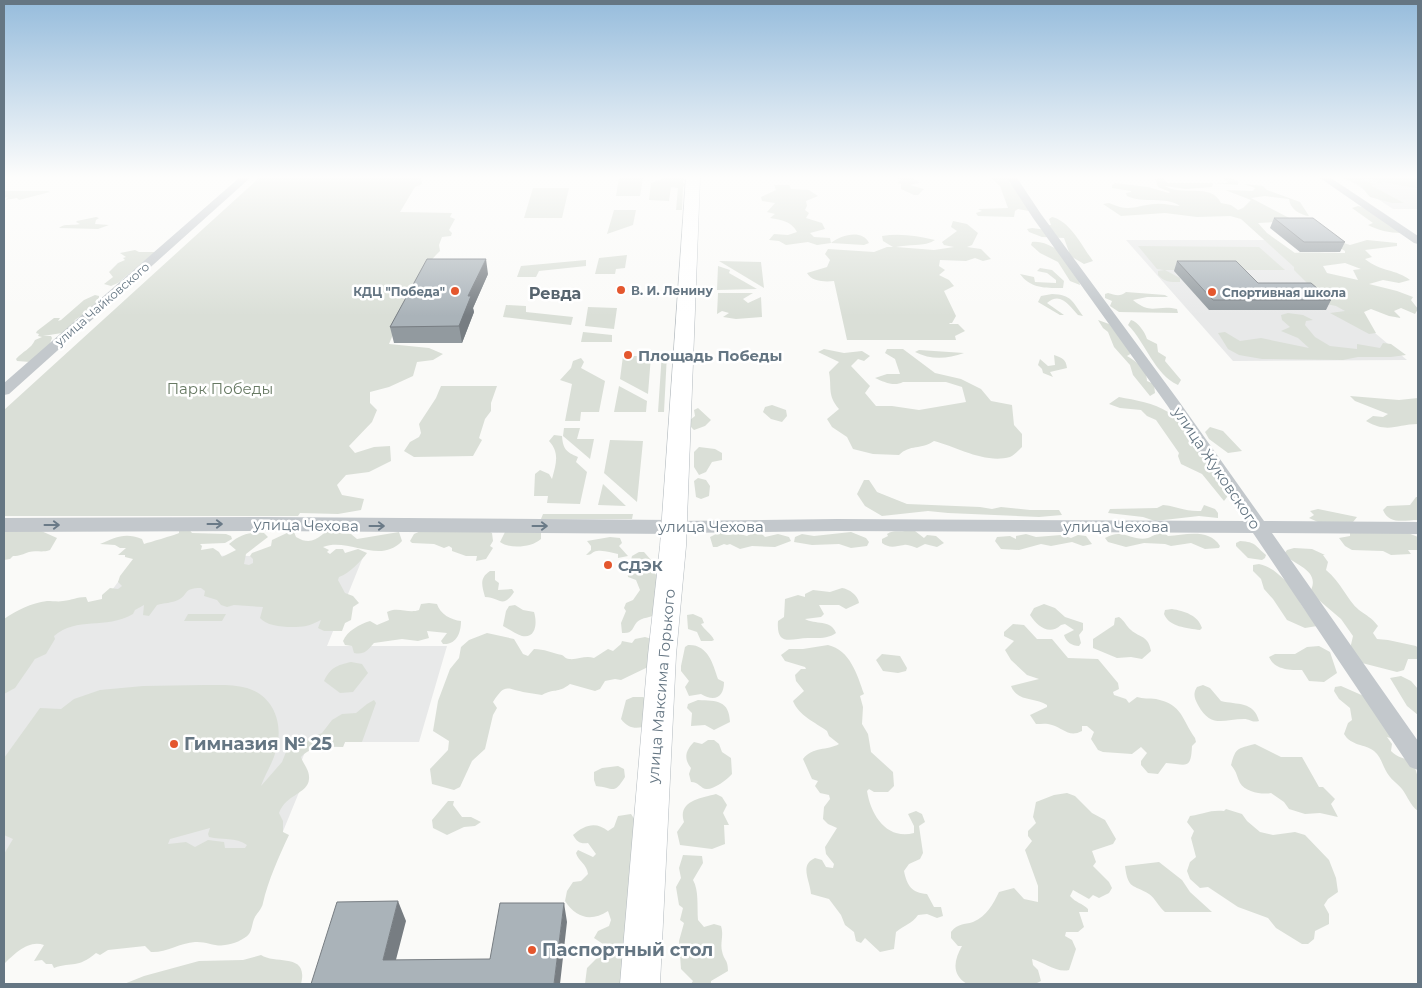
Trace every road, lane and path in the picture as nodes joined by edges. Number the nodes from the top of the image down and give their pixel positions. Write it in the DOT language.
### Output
graph roads {
  1 [pos="193,224"];
  2 [pos="690,224"];
  3 [pos="1043,224"];
  4 [pos="1393,224"];
  5 [pos="1418,241"];
  6 [pos="4,391"];
  7 [pos="4,525"];
  8 [pos="674,527"];
  9 [pos="1258,527"];
  10 [pos="1418,528"];
  11 [pos="1418,760"];
  12 [pos="640,984"];
  1 -- 6 [label="street, улица Чайковского"];
  2 -- 8 [label="main road, улица Максима Горького"];
  3 -- 9 [label="street, улица Жуковского"];
  4 -- 5 [label="street"];
  7 -- 8 [label="street, улица Чехова, one-way"];
  8 -- 9 [label="street, улица Чехова"];
  8 -- 12 [label="main road, улица Максима Горького"];
  9 -- 10 [label="street, улица Чехова"];
  9 -- 11 [label="street, улица Жуковского"];
}
